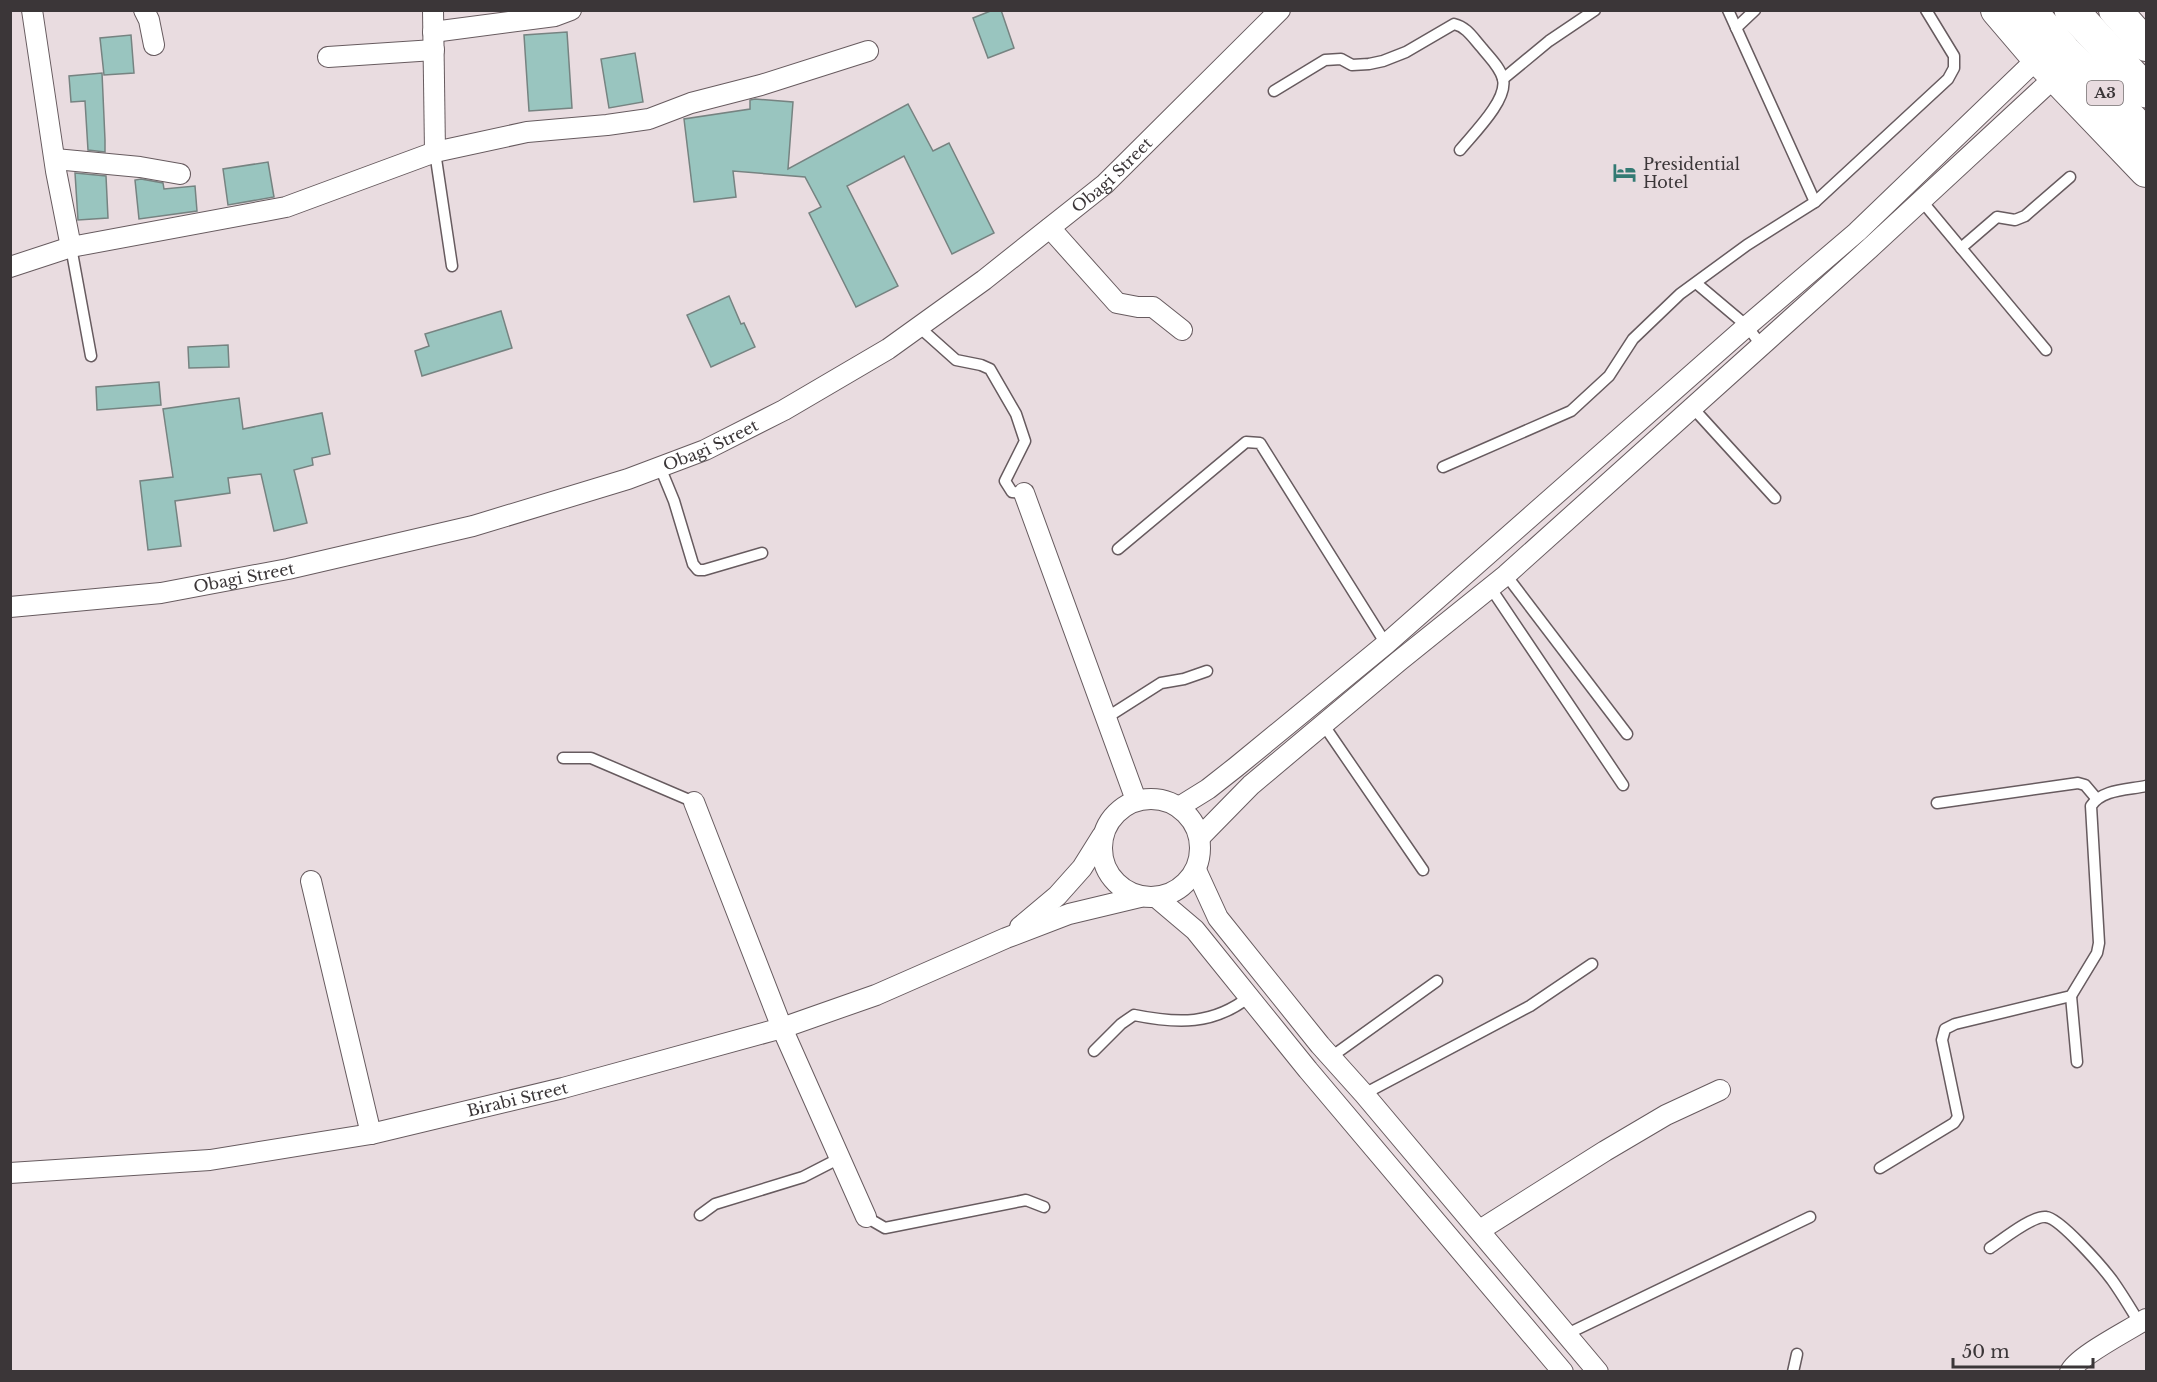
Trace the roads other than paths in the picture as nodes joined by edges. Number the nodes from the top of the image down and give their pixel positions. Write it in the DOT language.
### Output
graph roads {
  1 [pos="32,10"];
  2 [pos="144,10"];
  3 [pos="433,10"];
  4 [pos="571,10"];
  5 [pos="1280,10"];
  6 [pos="1595,10"];
  7 [pos="1728,10"];
  8 [pos="1755,10"];
  9 [pos="1926,10"];
  10 [pos="1997,10"];
  11 [pos="2029,10"];
  12 [pos="2071,10"];
  13 [pos="2115,10"];
  14 [pos="1736,28"];
  15 [pos="433,41"];
  16 [pos="154,45"];
  17 [pos="2146,45"];
  18 [pos="868,51"];
  19 [pos="328,57"];
  20 [pos="2047,67"];
  21 [pos="1503,79"];
  22 [pos="1274,91"];
  23 [pos="2146,91"];
  24 [pos="2146,135"];
  25 [pos="1460,150"];
  26 [pos="435,152"];
  27 [pos="55,159"];
  28 [pos="2146,171"];
  29 [pos="180,174"];
  30 [pos="2070,177"];
  31 [pos="1922,200"];
  32 [pos="1815,202"];
  33 [pos="1050,228"];
  34 [pos="1857,232"];
  35 [pos="71,247"];
  36 [pos="1870,248"];
  37 [pos="1961,248"];
  38 [pos="452,266"];
  39 [pos="10,267"];
  40 [pos="1696,283"];
  41 [pos="1747,326"];
  42 [pos="919,327"];
  43 [pos="1182,330"];
  44 [pos="1761,345"];
  45 [pos="2046,350"];
  46 [pos="91,356"];
  47 [pos="1692,407"];
  48 [pos="660,467"];
  49 [pos="1443,467"];
  50 [pos="1024,493"];
  51 [pos="1775,498"];
  52 [pos="1118,549"];
  53 [pos="762,553"];
  54 [pos="1506,575"];
  55 [pos="1490,587"];
  56 [pos="10,608"];
  57 [pos="1386,644"];
  58 [pos="1207,670"];
  59 [pos="1106,718"];
  60 [pos="1323,724"];
  61 [pos="1627,734"];
  62 [pos="563,758"];
  63 [pos="1623,785"];
  64 [pos="2146,786"];
  65 [pos="2096,798"];
  66 [pos="1136,800"];
  67 [pos="694,802"];
  68 [pos="1937,803"];
  69 [pos="1179,807"];
  70 [pos="1103,833"];
  71 [pos="1200,837"];
  72 [pos="1196,870"];
  73 [pos="1423,870"];
  74 [pos="311,881"];
  75 [pos="1148,897"];
  76 [pos="1006,938"];
  77 [pos="1592,964"];
  78 [pos="1437,981"];
  79 [pos="2071,996"];
  80 [pos="1249,997"];
  81 [pos="782,1028"];
  82 [pos="1094,1051"];
  83 [pos="1331,1057"];
  84 [pos="2078,1062"];
  85 [pos="1720,1090"];
  86 [pos="1364,1094"];
  87 [pos="371,1134"];
  88 [pos="840,1158"];
  89 [pos="1880,1168"];
  90 [pos="10,1173"];
  91 [pos="1044,1207"];
  92 [pos="700,1215"];
  93 [pos="866,1217"];
  94 [pos="1810,1217"];
  95 [pos="1480,1230"];
  96 [pos="1990,1248"];
  97 [pos="2143,1322"];
  98 [pos="1567,1334"];
  99 [pos="1797,1354"];
  100 [pos="1563,1371"];
  101 [pos="1598,1371"];
  102 [pos="1793,1371"];
  103 [pos="2070,1371"];
  1 -- 27 [label="street"];
  2 -- 16 [label="street"];
  3 -- 15 [label="street"];
  4 -- 15 [label="street"];
  5 -- 33 [label="street, Obagi Street"];
  6 -- 21 [label="lane"];
  7 -- 14 [label="lane"];
  8 -- 14 [label="lane"];
  9 -- 32 [label="lane"];
  10 -- 20 [label="main road"];
  11 -- 24 [label="highway, A3"];
  12 -- 23 [label="highway, A3"];
  13 -- 17 [label="main road"];
  14 -- 32 [label="lane"];
  15 -- 19 [label="street"];
  15 -- 26 [label="street"];
  18 -- 26 [label="street"];
  20 -- 28 [label="main road"];
  20 -- 31 [label="street"];
  20 -- 34 [label="street"];
  21 -- 22 [label="lane"];
  21 -- 25 [label="lane"];
  26 -- 35 [label="street"];
  26 -- 38 [label="lane"];
  27 -- 29 [label="street"];
  27 -- 35 [label="street"];
  30 -- 37 [label="lane"];
  31 -- 36 [label="street"];
  31 -- 37 [label="lane"];
  32 -- 40 [label="lane"];
  33 -- 42 [label="street, Obagi Street"];
  33 -- 43 [label="street"];
  34 -- 36 [label="street"];
  34 -- 41 [label="street"];
  35 -- 39 [label="street"];
  35 -- 46 [label="lane"];
  36 -- 44 [label="street"];
  37 -- 45 [label="lane"];
  40 -- 41 [label="lane"];
  40 -- 49 [label="lane"];
  41 -- 44 [label="lane"];
  41 -- 57 [label="street"];
  42 -- 48 [label="street, Obagi Street"];
  42 -- 50 [label="lane"];
  44 -- 47 [label="street"];
  47 -- 51 [label="lane"];
  47 -- 54 [label="street"];
  48 -- 53 [label="lane"];
  48 -- 56 [label="street, Obagi Street"];
  50 -- 59 [label="street"];
  52 -- 57 [label="lane"];
  54 -- 55 [label="street"];
  54 -- 61 [label="lane"];
  55 -- 60 [label="street"];
  55 -- 63 [label="lane"];
  57 -- 69 [label="street"];
  58 -- 59 [label="lane"];
  59 -- 66 [label="street"];
  60 -- 71 [label="street"];
  60 -- 73 [label="lane"];
  62 -- 67 [label="lane"];
  64 -- 65 [label="lane"];
  65 -- 68 [label="lane"];
  65 -- 79 [label="lane"];
  66 -- 69 [label="street"];
  66 -- 70 [label="street"];
  67 -- 81 [label="street"];
  69 -- 71 [label="street"];
  70 -- 75 [label="street"];
  70 -- 76 [label="street"];
  71 -- 72 [label="street"];
  72 -- 75 [label="street"];
  72 -- 83 [label="street"];
  74 -- 87 [label="street"];
  75 -- 76 [label="street"];
  75 -- 80 [label="street"];
  76 -- 81 [label="street, Birabi Street"];
  77 -- 86 [label="lane"];
  78 -- 83 [label="lane"];
  79 -- 84 [label="lane"];
  79 -- 89 [label="lane"];
  80 -- 82 [label="lane"];
  80 -- 100 [label="street"];
  81 -- 87 [label="street, Birabi Street"];
  81 -- 88 [label="street"];
  83 -- 86 [label="street"];
  85 -- 95 [label="street"];
  86 -- 95 [label="street"];
  87 -- 90 [label="street, Birabi Street"];
  88 -- 92 [label="lane"];
  88 -- 93 [label="street"];
  91 -- 93 [label="lane"];
  94 -- 98 [label="lane"];
  95 -- 98 [label="street"];
  96 -- 97 [label="lane"];
  97 -- 103 [label="street"];
  98 -- 101 [label="street"];
  99 -- 102 [label="lane"];
}
